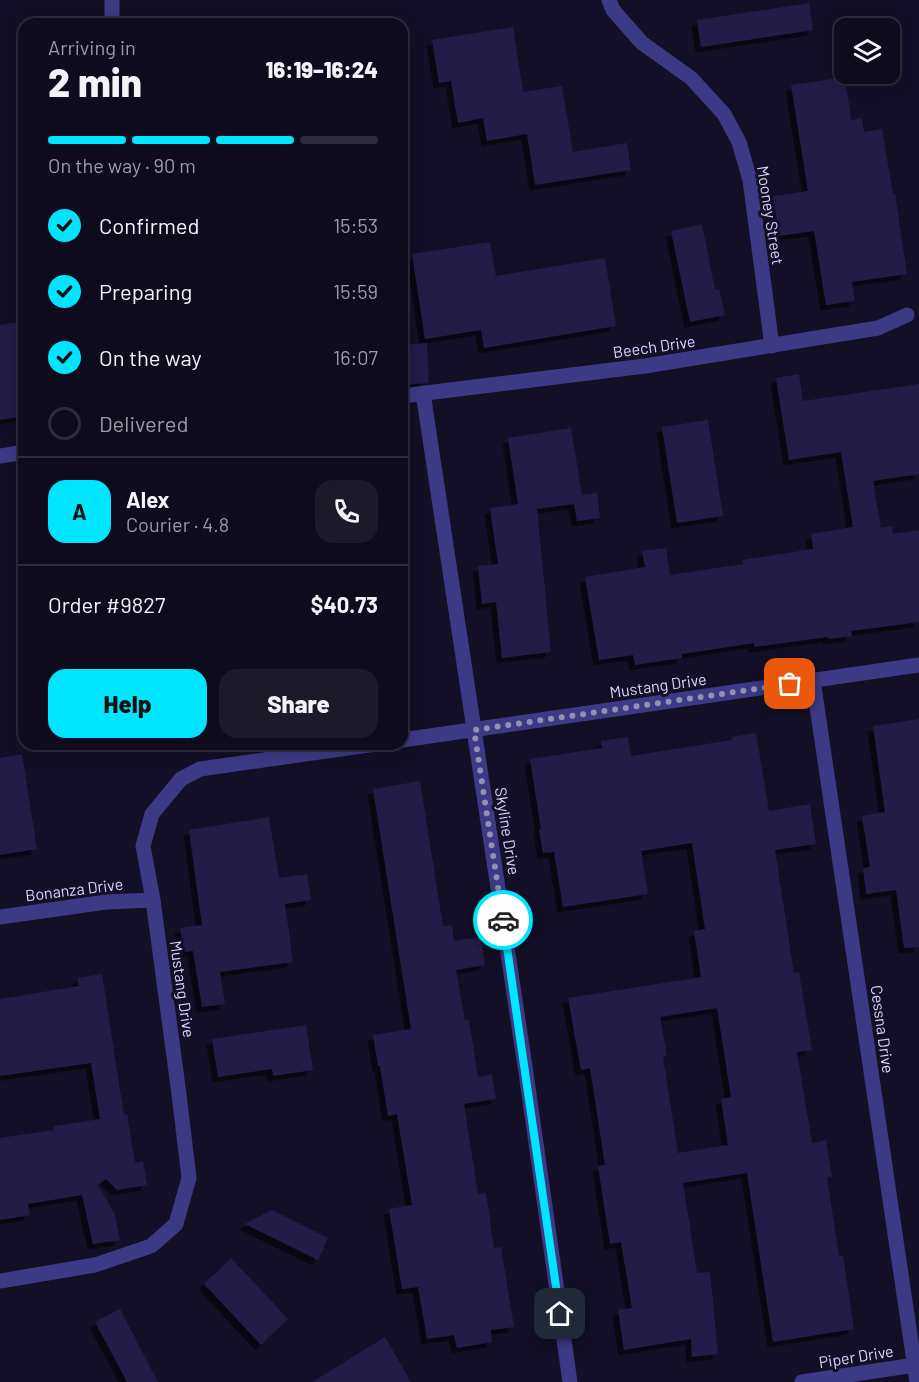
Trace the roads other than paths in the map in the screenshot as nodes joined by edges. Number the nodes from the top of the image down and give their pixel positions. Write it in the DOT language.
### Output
graph roads {
  1 [pos="112,0"];
  2 [pos="609,0"];
  3 [pos="112,18"];
  4 [pos="907,315"];
  5 [pos="772,346"];
  6 [pos="423,393"];
  7 [pos="408,395"];
  8 [pos="18,453"];
  9 [pos="0,456"];
  10 [pos="919,665"];
  11 [pos="813,680"];
  12 [pos="474,730"];
  13 [pos="408,739"];
  14 [pos="335,750"];
  15 [pos="153,900"];
  16 [pos="0,917"];
  17 [pos="0,1281"];
  18 [pos="915,1365"];
  19 [pos="570,1382"];
  20 [pos="802,1382"];
  21 [pos="917,1382"];
  1 -- 3 [label="street"];
  2 -- 5 [label="street, Mooney Street"];
  4 -- 5 [label="street, Beech Drive"];
  5 -- 6 [label="street, Beech Drive"];
  6 -- 7 [label="street, Beech Drive"];
  6 -- 12 [label="street, Skyline Drive"];
  8 -- 9 [label="street"];
  10 -- 11 [label="street, Mustang Drive"];
  11 -- 12 [label="street, Mustang Drive"];
  11 -- 18 [label="street, Cessna Drive"];
  12 -- 13 [label="street, Mustang Drive"];
  12 -- 19 [label="street, Skyline Drive"];
  14 -- 15 [label="street, Mustang Drive"];
  15 -- 16 [label="street, Bonanza Drive"];
  15 -- 17 [label="street, Mustang Drive"];
  18 -- 20 [label="street, Piper Drive"];
  18 -- 21 [label="street, Cessna Drive"];
}
